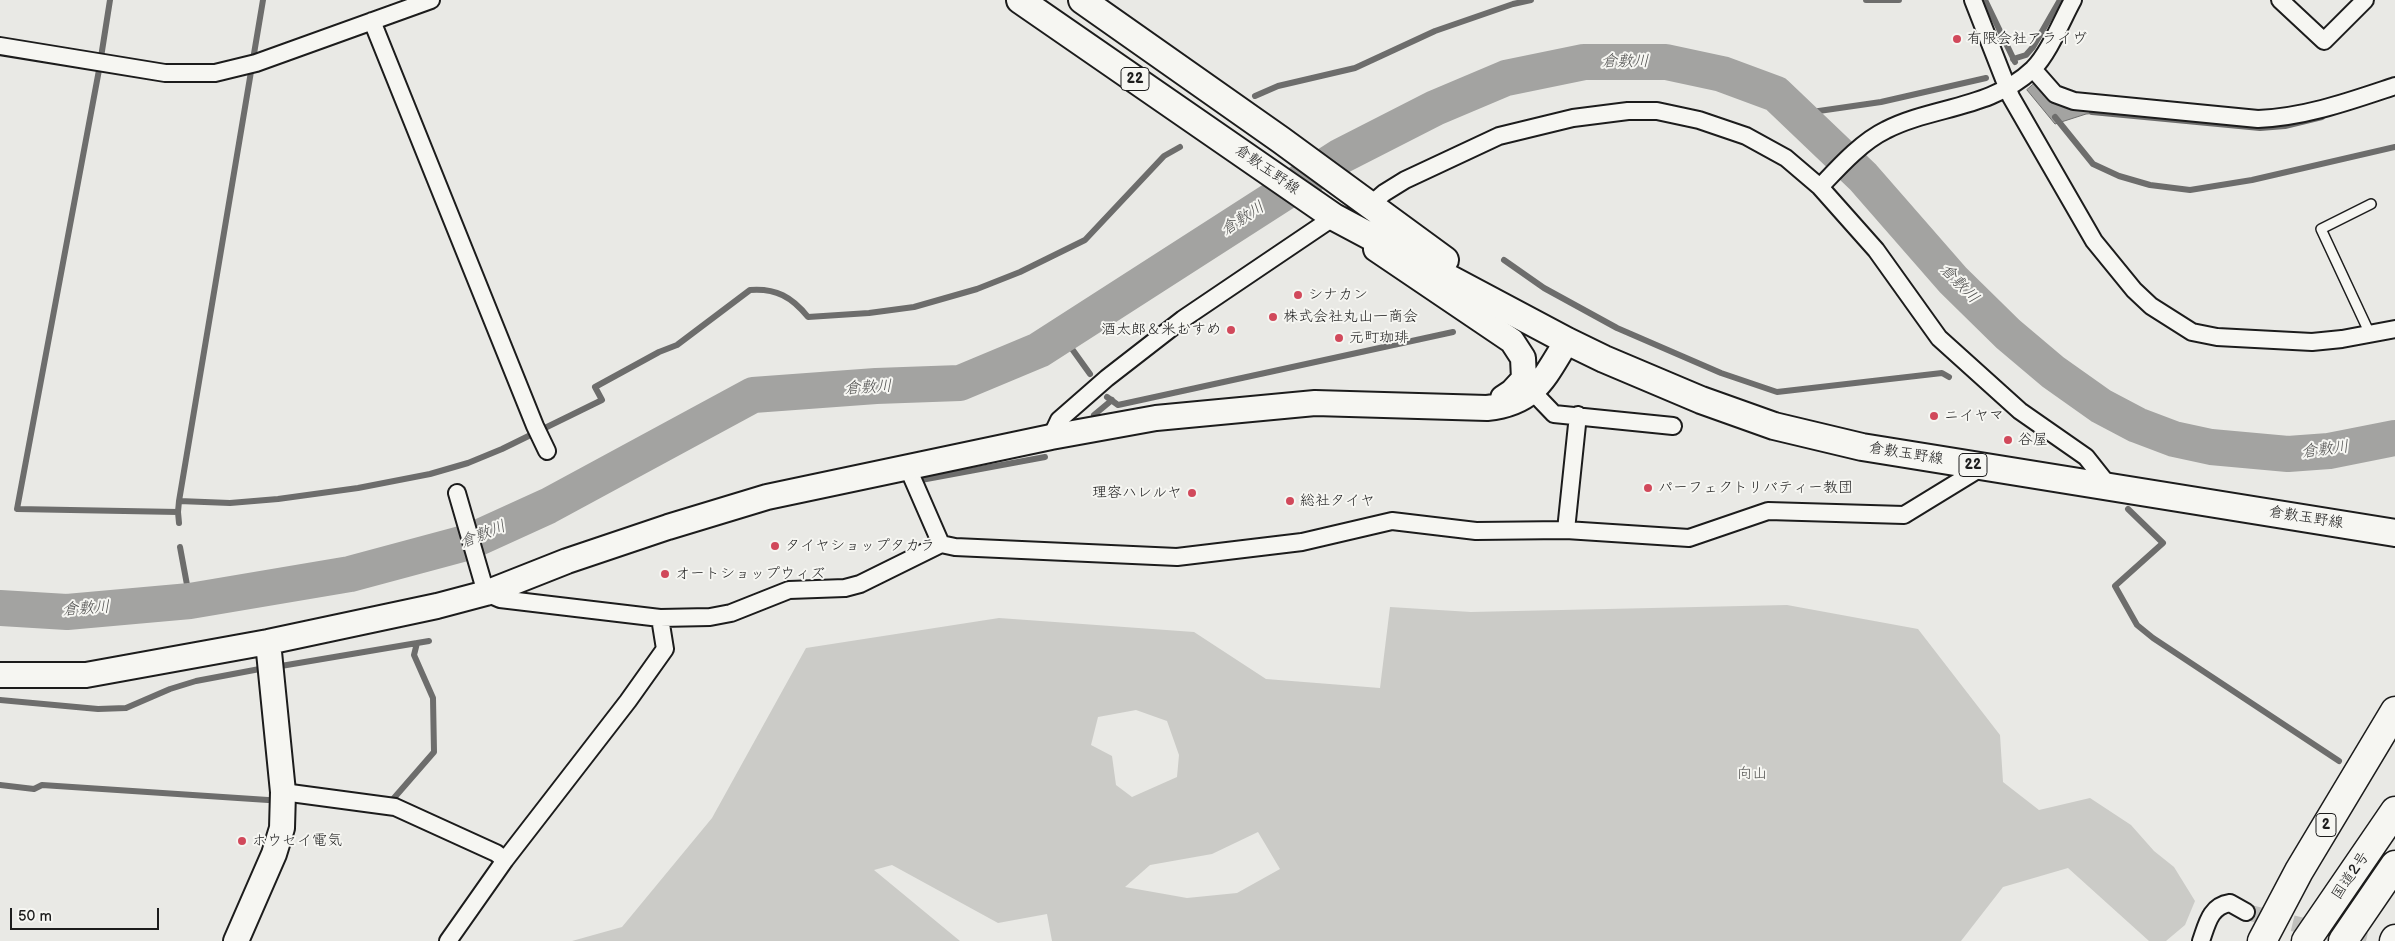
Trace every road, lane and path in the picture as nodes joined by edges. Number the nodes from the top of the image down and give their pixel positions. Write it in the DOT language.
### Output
graph roads {
  1 [pos="431,0"];
  2 [pos="1020,0"];
  3 [pos="1082,0"];
  4 [pos="1973,0"];
  5 [pos="2073,0"];
  6 [pos="2280,0"];
  7 [pos="2365,0"];
  8 [pos="372,21"];
  9 [pos="0,46"];
  10 [pos="2033,69"];
  11 [pos="2395,86"];
  12 [pos="2007,87"];
  13 [pos="1822,184"];
  14 [pos="1363,201"];
  15 [pos="2371,204"];
  16 [pos="1334,217"];
  17 [pos="1526,319"];
  18 [pos="2395,329"];
  19 [pos="2370,334"];
  20 [pos="1567,340"];
  21 [pos="1532,391"];
  22 [pos="1487,408"];
  23 [pos="1578,415"];
  24 [pos="1673,426"];
  25 [pos="1051,437"];
  26 [pos="541,438"];
  27 [pos="906,466"];
  28 [pos="1984,466"];
  29 [pos="2109,486"];
  30 [pos="458,496"];
  31 [pos="1566,530"];
  32 [pos="2395,533"];
  33 [pos="941,544"];
  34 [pos="484,585"];
  35 [pos="660,618"];
  36 [pos="269,659"];
  37 [pos="0,675"];
  38 [pos="2395,710"];
  39 [pos="283,792"];
  40 [pos="2395,811"];
  41 [pos="505,860"];
  42 [pos="2395,865"];
  43 [pos="2246,912"];
  44 [pos="236,941"];
  45 [pos="448,941"];
  46 [pos="2201,941"];
  47 [pos="2262,941"];
  48 [pos="2306,941"];
  49 [pos="2343,941"];
  1 -- 8 [label="street"];
  2 -- 16 [label="main road, 倉敷玉野線 / 22"];
  3 -- 14 [label="main road, 倉敷玉野線 / 22"];
  4 -- 12 [label="street"];
  5 -- 10 [label="street"];
  6 -- 7 [label="street"];
  8 -- 9 [label="street"];
  8 -- 26 [label="street"];
  10 -- 11 [label="street"];
  10 -- 12 [label="street"];
  12 -- 13 [label="street"];
  12 -- 19 [label="street"];
  13 -- 14 [label="street"];
  13 -- 29 [label="street"];
  14 -- 17 [label="main road, 倉敷玉野線 / 22"];
  15 -- 19 [label="lane"];
  16 -- 17 [label="main road, 倉敷玉野線 / 22"];
  16 -- 22 [label="street"];
  16 -- 25 [label="street"];
  17 -- 20 [label="main road, 倉敷玉野線 / 22"];
  18 -- 19 [label="street"];
  20 -- 21 [label="street"];
  20 -- 28 [label="main road, 倉敷玉野線 / 22"];
  21 -- 22 [label="street"];
  21 -- 23 [label="street"];
  22 -- 25 [label="street"];
  23 -- 24 [label="street"];
  23 -- 31 [label="street"];
  25 -- 27 [label="street"];
  27 -- 33 [label="street"];
  27 -- 34 [label="street"];
  28 -- 29 [label="main road, 倉敷玉野線 / 22"];
  28 -- 31 [label="street"];
  29 -- 32 [label="main road, 倉敷玉野線 / 22"];
  30 -- 34 [label="street"];
  31 -- 33 [label="street"];
  33 -- 35 [label="street"];
  34 -- 35 [label="street"];
  34 -- 36 [label="street"];
  35 -- 41 [label="street"];
  36 -- 37 [label="street"];
  36 -- 39 [label="street"];
  38 -- 47 [label="highway, 2"];
  39 -- 41 [label="street"];
  39 -- 44 [label="street"];
  40 -- 48 [label="highway, 国道2号"];
  41 -- 45 [label="street"];
  42 -- 49 [label="highway, 国道2号"];
  43 -- 46 [label="street"];
}
